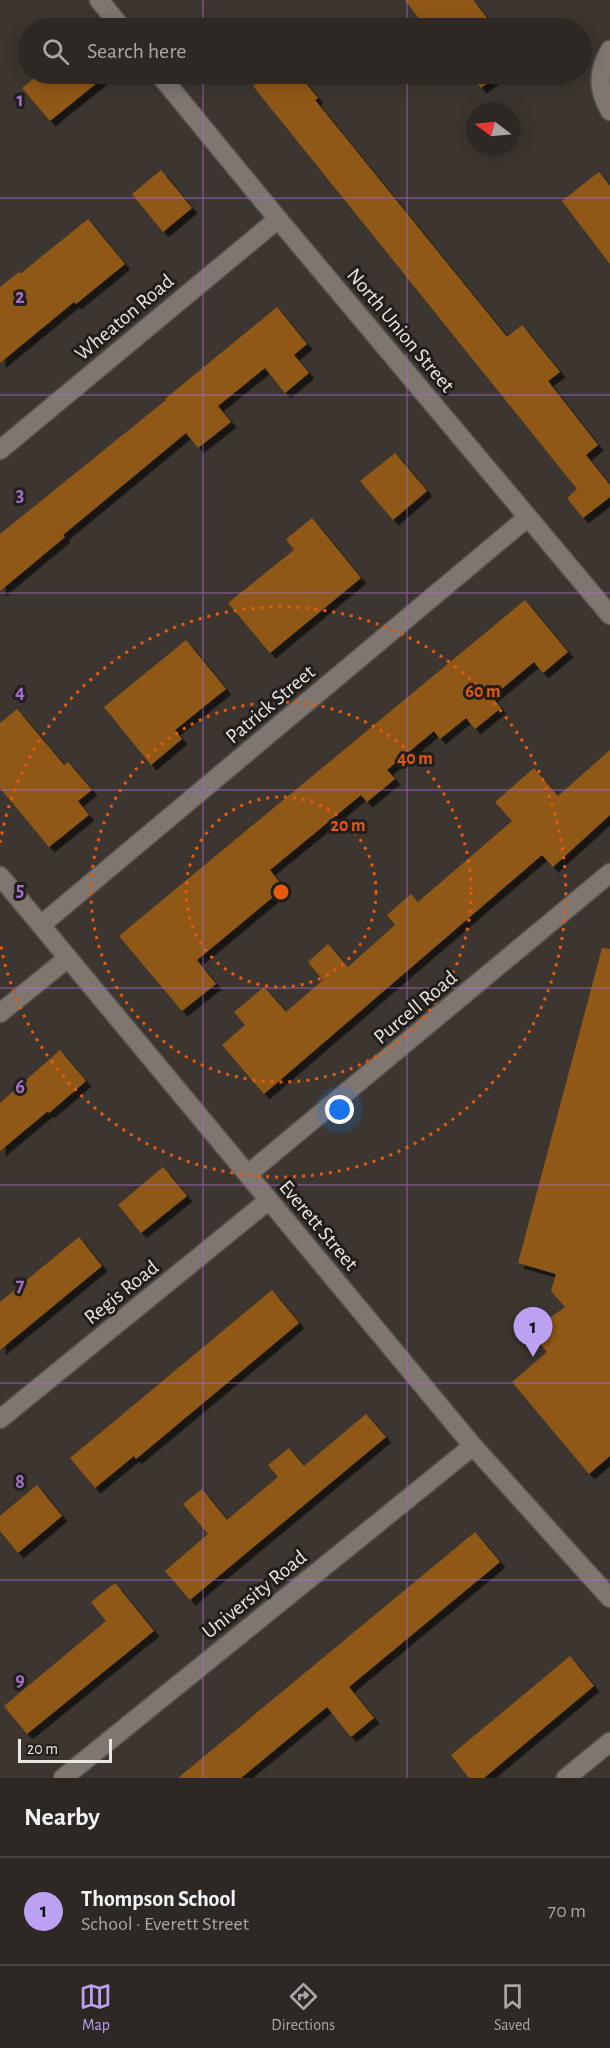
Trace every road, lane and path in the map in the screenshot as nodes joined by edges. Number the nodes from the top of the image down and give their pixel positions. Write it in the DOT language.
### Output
graph roads {
  1 [pos="99,0"];
  2 [pos="114,18"];
  3 [pos="610,50"];
  4 [pos="167,84"];
  5 [pos="610,111"];
  6 [pos="278,219"];
  7 [pos="0,450"];
  8 [pos="528,517"];
  9 [pos="610,615"];
  10 [pos="610,873"];
  11 [pos="0,876"];
  12 [pos="41,925"];
  13 [pos="68,957"];
  14 [pos="0,1012"];
  15 [pos="248,1174"];
  16 [pos="269,1200"];
  17 [pos="0,1419"];
  18 [pos="473,1446"];
  19 [pos="610,1598"];
  20 [pos="610,1742"];
  21 [pos="63,1778"];
  22 [pos="566,1778"];
  1 -- 2 [label="street"];
  3 -- 5 [label="street"];
  4 -- 6 [label="street, North Union Street"];
  6 -- 7 [label="street, Wheaton Road"];
  6 -- 8 [label="street, North Union Street"];
  8 -- 9 [label="street, North Union Street"];
  8 -- 12 [label="street, Patrick Street"];
  10 -- 15 [label="street, Purcell Road"];
  11 -- 12 [label="street, Everett Street"];
  12 -- 13 [label="street, Everett Street"];
  13 -- 14 [label="street"];
  13 -- 15 [label="street, Everett Street"];
  15 -- 16 [label="street, Everett Street"];
  16 -- 17 [label="street, Regis Road"];
  16 -- 18 [label="street, Everett Street"];
  18 -- 19 [label="street, Everett Street"];
  18 -- 21 [label="street, University Road"];
  20 -- 22 [label="street"];
}
